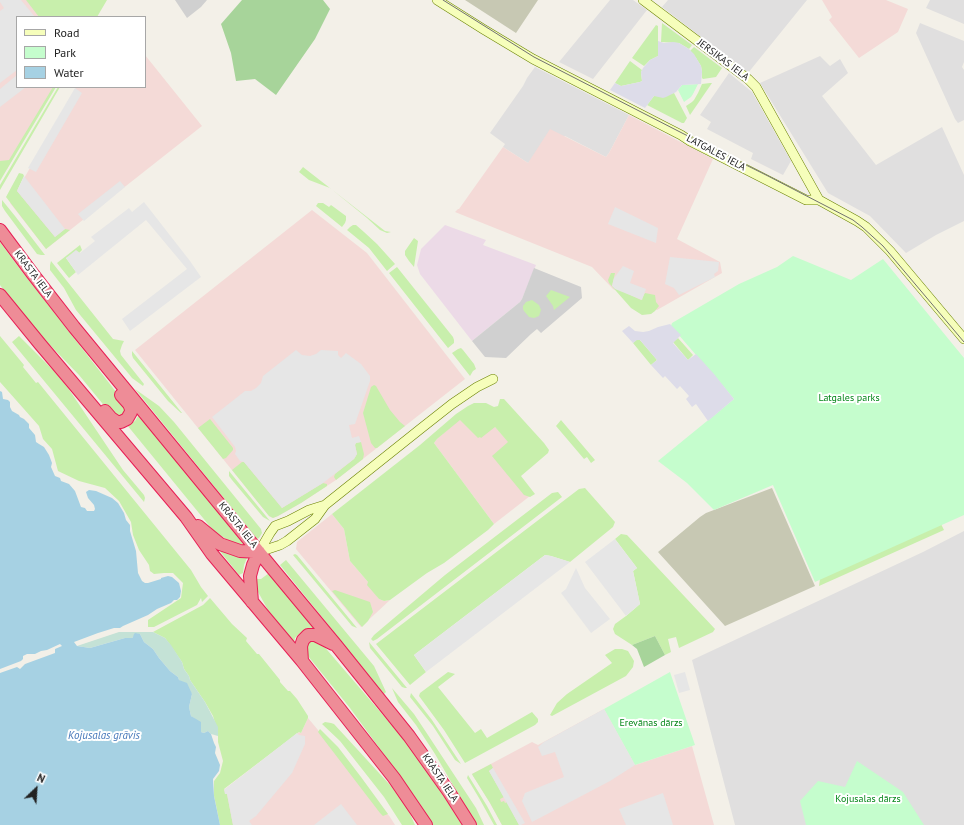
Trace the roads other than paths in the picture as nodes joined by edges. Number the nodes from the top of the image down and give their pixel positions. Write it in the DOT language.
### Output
graph roads {
  1 [pos="437,0"];
  2 [pos="643,0"];
  3 [pos="819,200"];
  4 [pos="0,230"];
  5 [pos="0,295"];
  6 [pos="964,339"];
  7 [pos="50,356"];
  8 [pos="98,356"];
  9 [pos="493,379"];
  10 [pos="325,505"];
  11 [pos="186,517"];
  12 [pos="259,552"];
  13 [pos="252,602"];
  14 [pos="336,645"];
  15 [pos="302,662"];
  16 [pos="426,825"];
  17 [pos="470,825"];
  1 -- 3 [label="street, LATGALES IELA"];
  2 -- 3 [label="street, JERSIKAS IELA"];
  3 -- 6 [label="street, LATGALES IELA"];
  4 -- 8 [label="highway, KRASTA IELA"];
  5 -- 7 [label="highway"];
  7 -- 8 [label="highway"];
  7 -- 11 [label="highway"];
  8 -- 12 [label="highway, KRASTA IELA"];
  9 -- 10 [label="street"];
  10 -- 12 [label="street"];
  10 -- 12 [label="street"];
  11 -- 12 [label="highway"];
  11 -- 13 [label="highway"];
  12 -- 13 [label="highway"];
  12 -- 14 [label="highway, KRASTA IELA"];
  13 -- 15 [label="highway"];
  14 -- 15 [label="highway"];
  14 -- 17 [label="highway, KRASTA IELA"];
  15 -- 16 [label="highway"];
}
